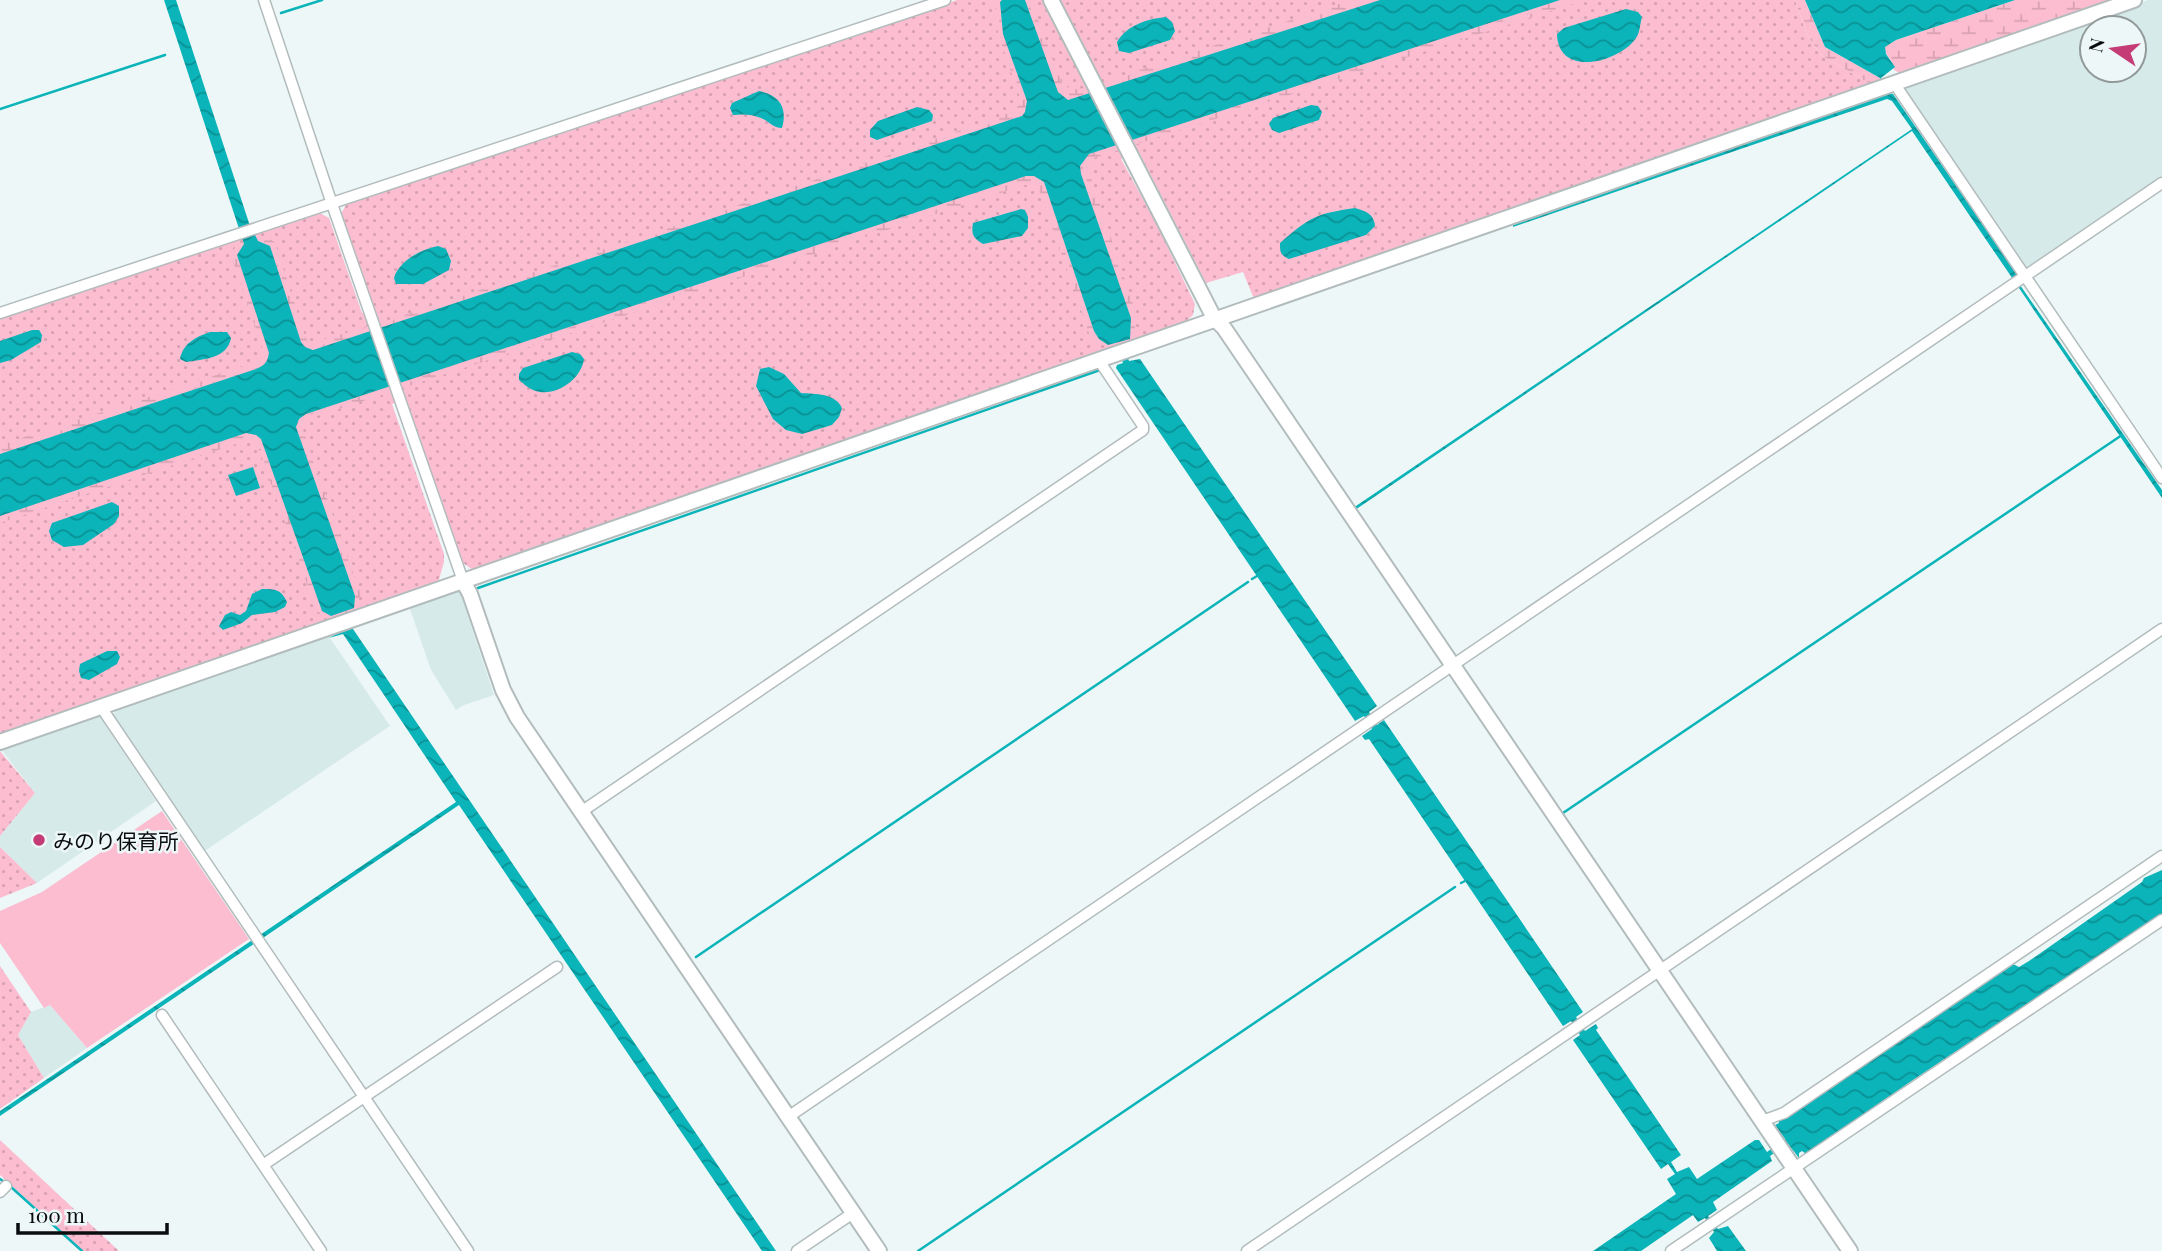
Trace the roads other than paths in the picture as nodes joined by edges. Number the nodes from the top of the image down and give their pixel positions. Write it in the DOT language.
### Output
graph roads {
  1 [pos="264,0"];
  2 [pos="945,0"];
  3 [pos="1051,0"];
  4 [pos="2134,0"];
  5 [pos="1894,83"];
  6 [pos="2162,183"];
  7 [pos="332,204"];
  8 [pos="2020,280"];
  9 [pos="0,313"];
  10 [pos="1214,318"];
  11 [pos="1098,359"];
  12 [pos="2162,478"];
  13 [pos="463,581"];
  14 [pos="2162,629"];
  15 [pos="1453,666"];
  16 [pos="101,707"];
  17 [pos="0,742"];
  18 [pos="581,812"];
  19 [pos="2162,856"];
  20 [pos="2162,920"];
  21 [pos="557,967"];
  22 [pos="1660,971"];
  23 [pos="162,1014"];
  24 [pos="363,1097"];
  25 [pos="788,1117"];
  26 [pos="1762,1121"];
  27 [pos="264,1166"];
  28 [pos="1795,1169"];
  29 [pos="853,1213"];
  30 [pos="321,1251"];
  31 [pos="468,1251"];
  32 [pos="797,1251"];
  33 [pos="879,1251"];
  34 [pos="1247,1251"];
  35 [pos="1671,1251"];
  36 [pos="1850,1251"];
  1 -- 7 [label="street"];
  2 -- 7 [label="street"];
  3 -- 10 [label="street"];
  4 -- 5 [label="street"];
  5 -- 8 [label="street"];
  5 -- 10 [label="street"];
  6 -- 8 [label="street"];
  7 -- 9 [label="street"];
  7 -- 13 [label="street"];
  8 -- 12 [label="street"];
  8 -- 15 [label="street"];
  10 -- 11 [label="street"];
  10 -- 15 [label="street"];
  11 -- 13 [label="street"];
  11 -- 18 [label="street"];
  13 -- 16 [label="street"];
  13 -- 18 [label="street"];
  14 -- 22 [label="street"];
  15 -- 22 [label="street"];
  15 -- 25 [label="street"];
  16 -- 17 [label="street"];
  16 -- 24 [label="street"];
  18 -- 25 [label="street"];
  19 -- 26 [label="street"];
  20 -- 28 [label="street"];
  21 -- 24 [label="street"];
  22 -- 26 [label="street"];
  22 -- 34 [label="street"];
  23 -- 27 [label="street"];
  24 -- 27 [label="street"];
  24 -- 31 [label="street"];
  25 -- 29 [label="street"];
  26 -- 28 [label="street"];
  27 -- 30 [label="street"];
  28 -- 35 [label="street"];
  28 -- 36 [label="street"];
  29 -- 32 [label="street"];
  29 -- 33 [label="street"];
}
